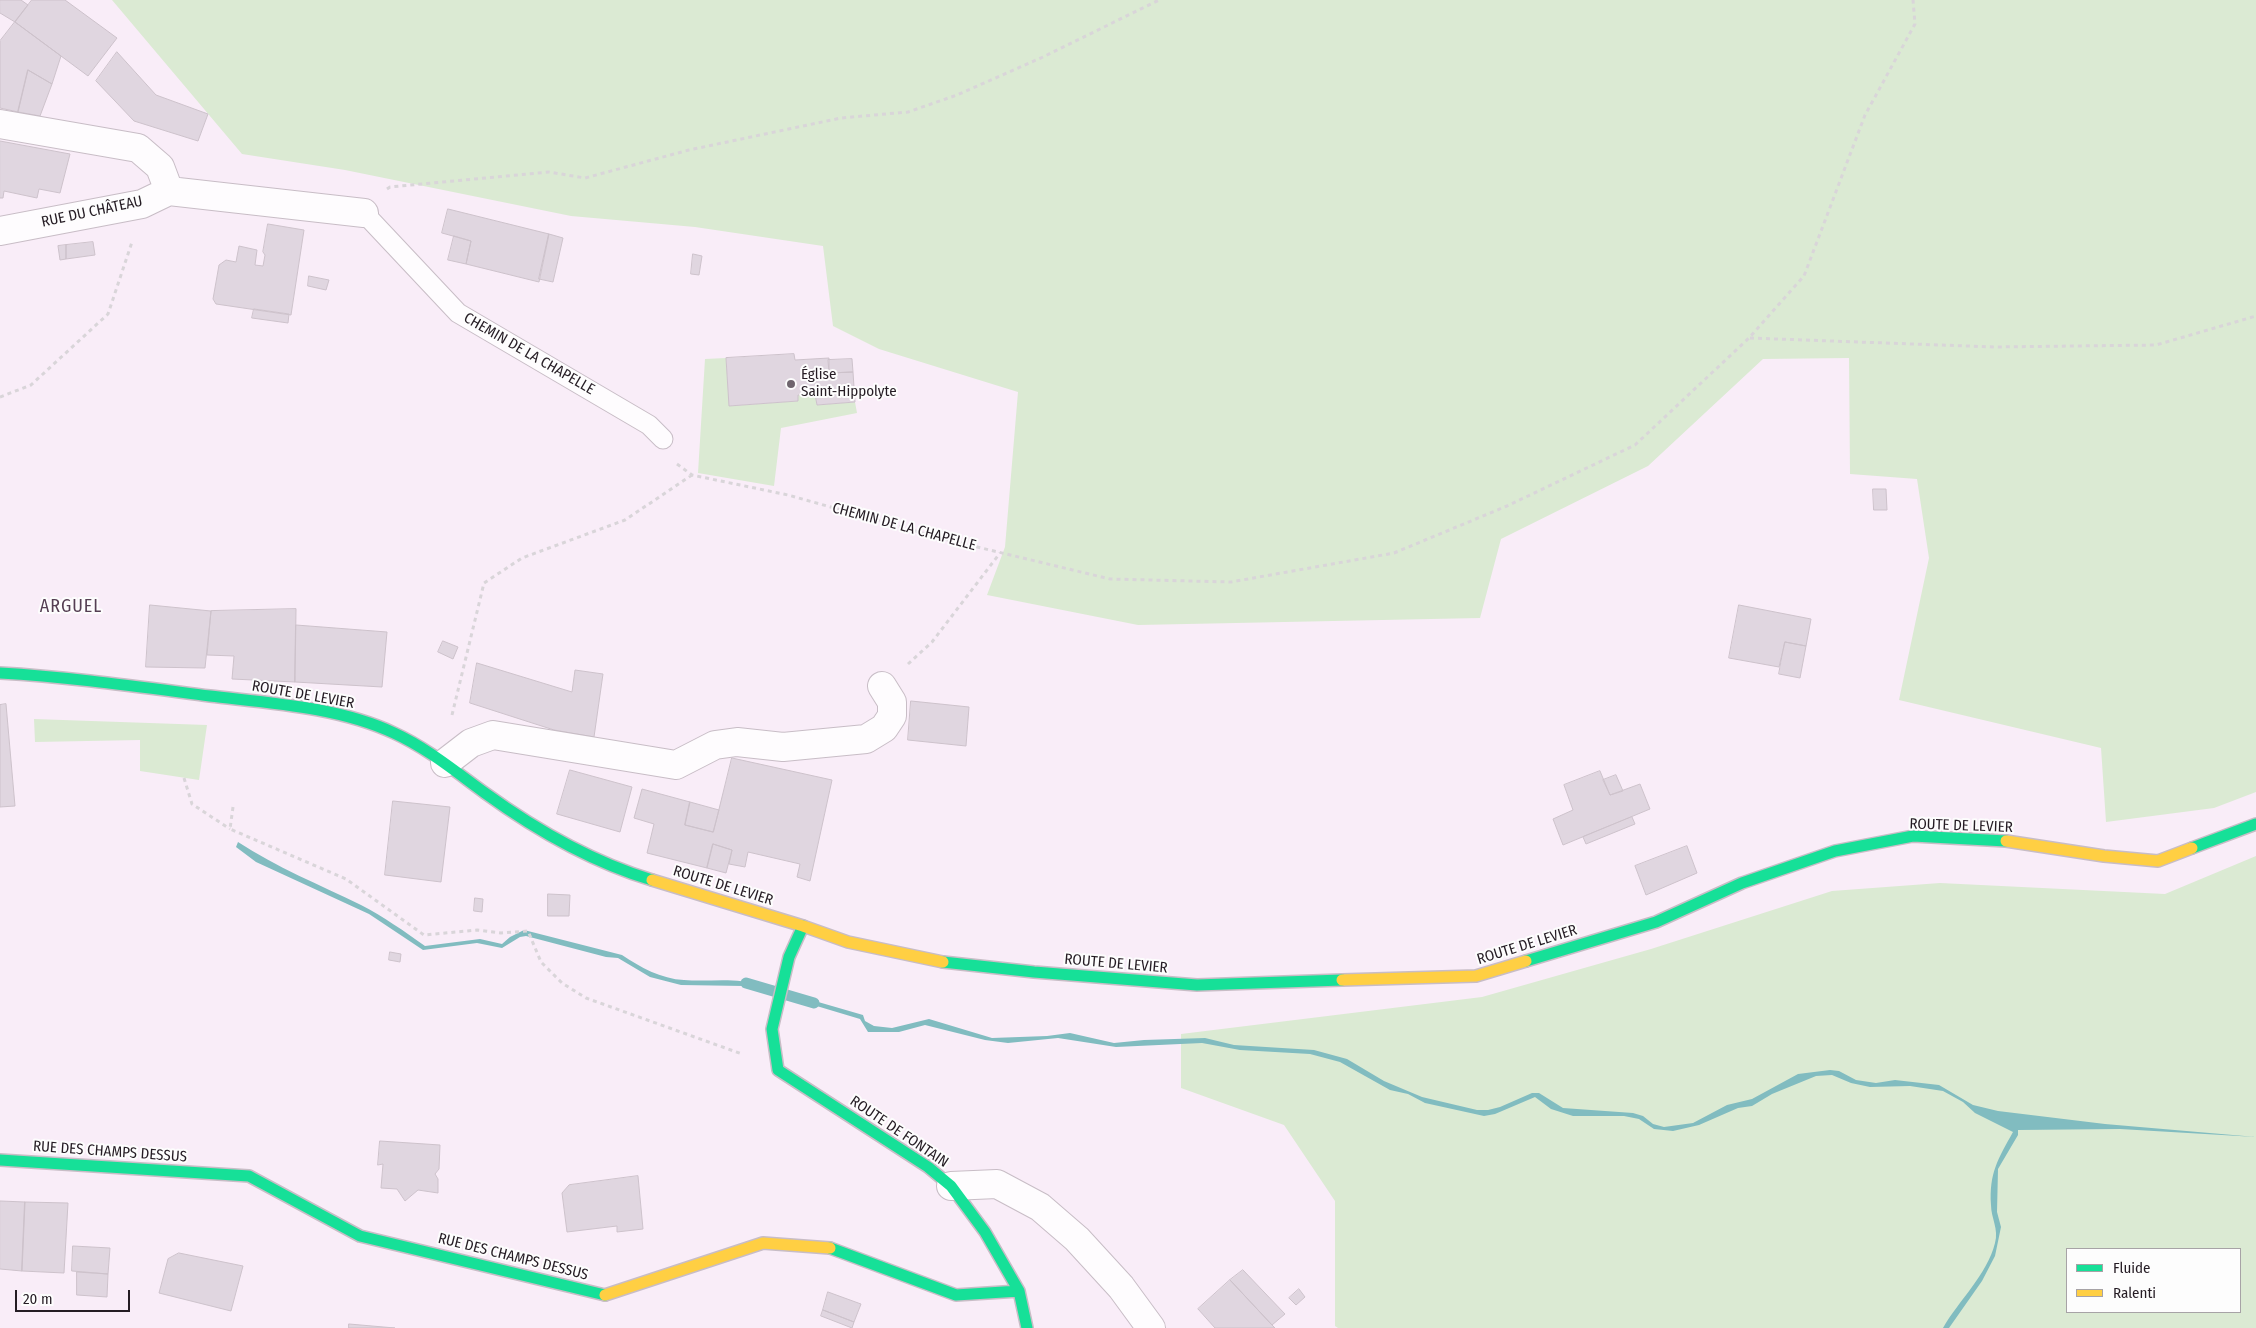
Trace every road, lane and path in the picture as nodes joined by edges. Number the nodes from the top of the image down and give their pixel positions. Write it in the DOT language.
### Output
graph roads {
  1 [pos="1159,0"];
  2 [pos="1913,0"];
  3 [pos="0,124"];
  4 [pos="169,191"];
  5 [pos="364,213"];
  6 [pos="0,231"];
  7 [pos="133,240"];
  8 [pos="2256,316"];
  9 [pos="1750,338"];
  10 [pos="0,397"];
  11 [pos="663,439"];
  12 [pos="1000,553"];
  13 [pos="0,673"];
  14 [pos="882,686"];
  15 [pos="445,763"];
  16 [pos="184,778"];
  17 [pos="233,807"];
  18 [pos="2256,824"];
  19 [pos="230,829"];
  20 [pos="803,926"];
  21 [pos="778,1070"];
  22 [pos="0,1160"];
  23 [pos="951,1186"];
  24 [pos="1019,1291"];
  25 [pos="1027,1328"];
  26 [pos="1151,1328"];
  1 -- 5 [label="path"];
  2 -- 9 [label="path, CHEMIN DE LA CHAPELLE"];
  3 -- 4 [label="street"];
  4 -- 5 [label="street"];
  4 -- 6 [label="street, RUE DU CHÂTEAU"];
  5 -- 11 [label="lane, CHEMIN DE LA CHAPELLE"];
  7 -- 10 [label="path"];
  8 -- 9 [label="path"];
  9 -- 12 [label="path, CHEMIN DE LA CHAPELLE"];
  12 -- 14 [label="path"];
  12 -- 15 [label="path, CHEMIN DE LA CHAPELLE"];
  13 -- 15 [label="street, ROUTE DE LEVIER"];
  14 -- 15 [label="street"];
  15 -- 20 [label="street, ROUTE DE LEVIER"];
  16 -- 19 [label="path"];
  17 -- 19 [label="path"];
  18 -- 20 [label="street, ROUTE DE LEVIER"];
  19 -- 21 [label="path"];
  20 -- 21 [label="street"];
  21 -- 23 [label="street, ROUTE DE FONTAIN"];
  22 -- 24 [label="street, RUE DES CHAMPS DESSUS"];
  23 -- 24 [label="street, ROUTE DE FONTAIN"];
  23 -- 26 [label="street"];
  24 -- 25 [label="street, ROUTE DE FONTAIN"];
}
